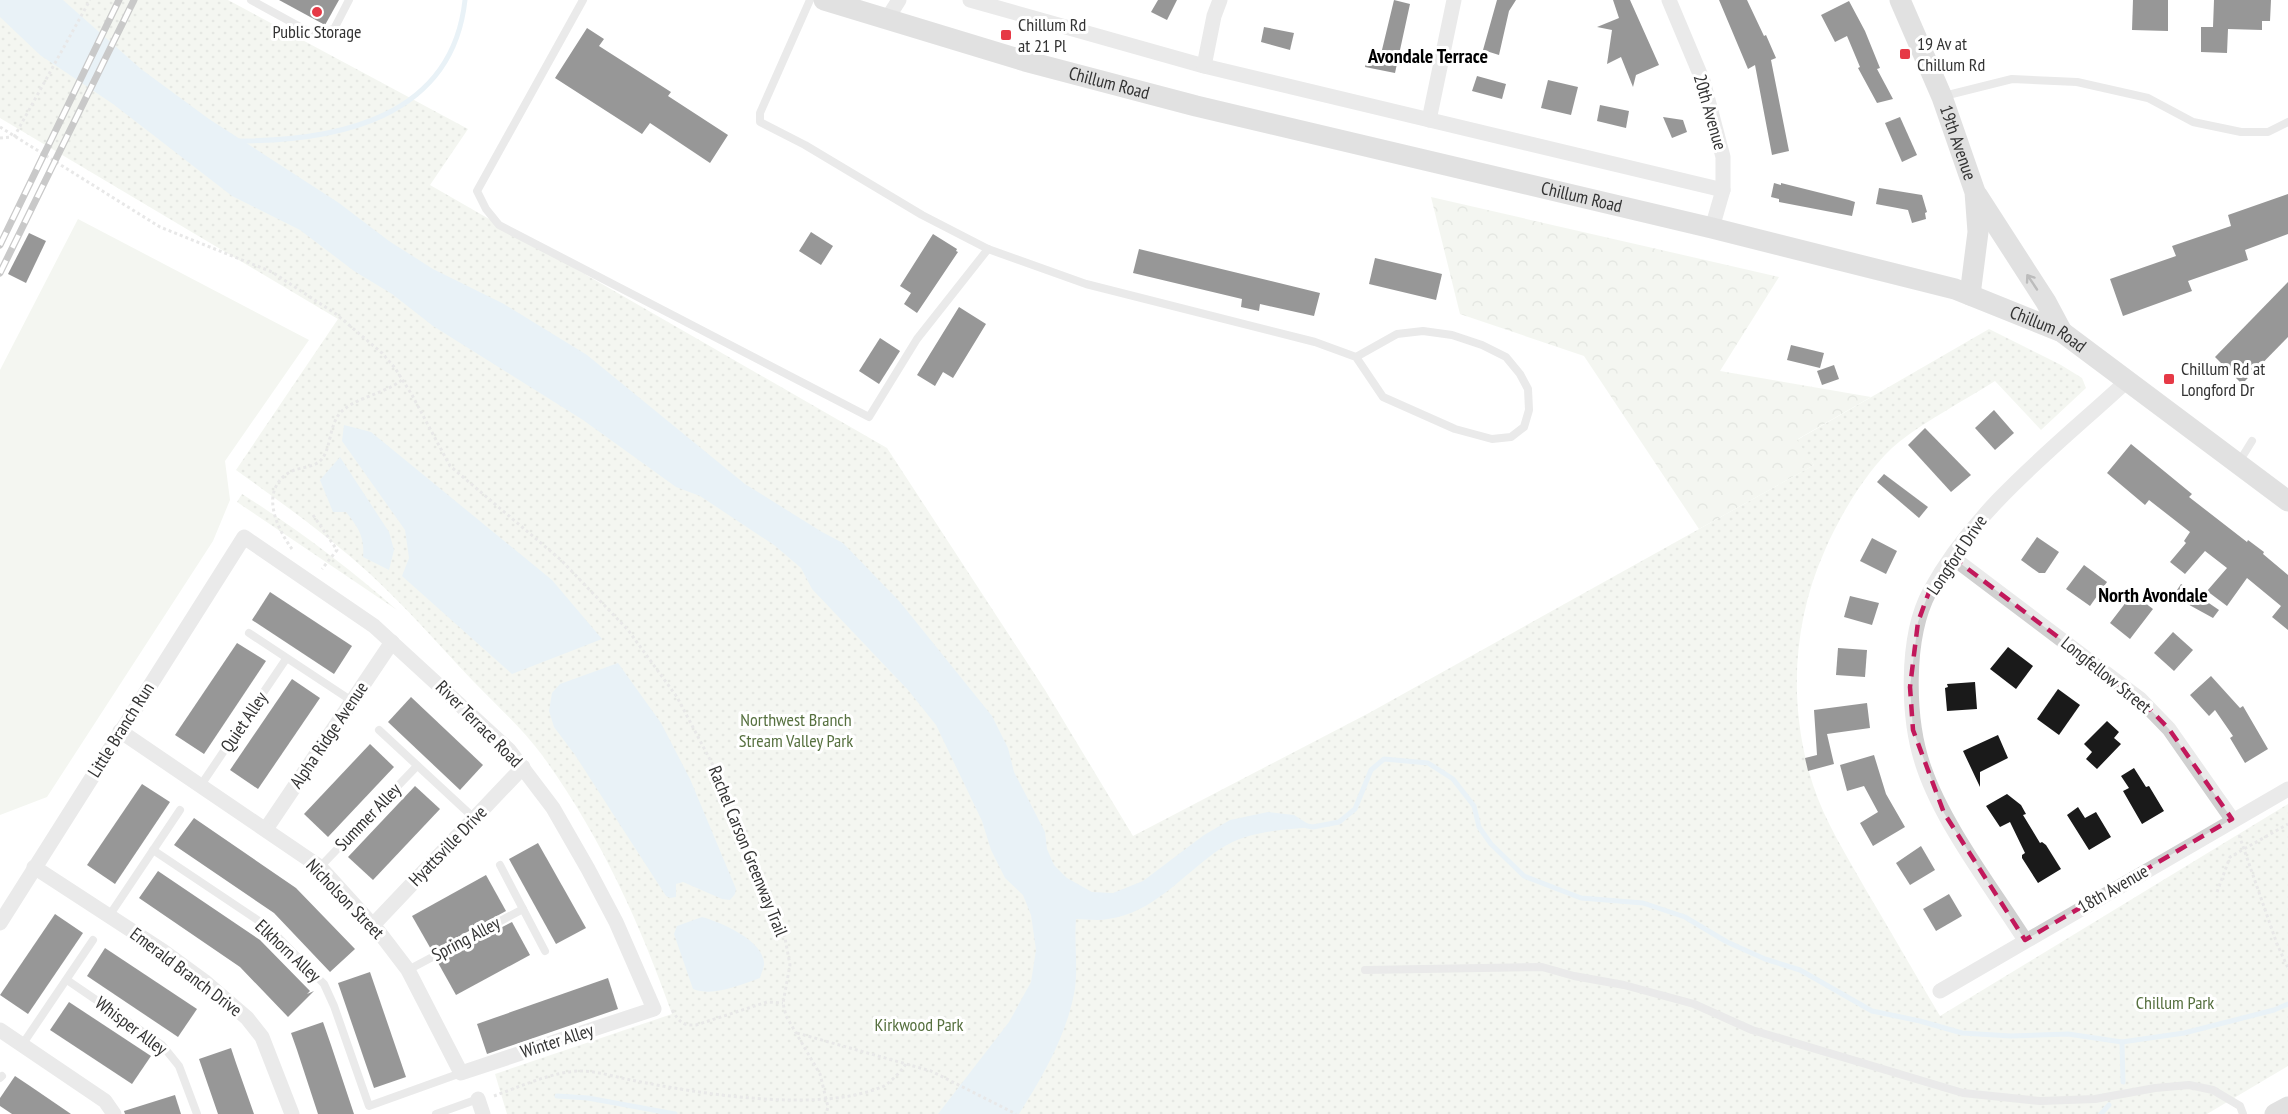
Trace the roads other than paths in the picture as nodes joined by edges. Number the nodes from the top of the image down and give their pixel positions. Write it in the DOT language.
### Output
graph roads {
  1 [pos="251,0"];
  2 [pos="349,0"];
  3 [pos="584,0"];
  4 [pos="810,0"];
  5 [pos="824,0"];
  6 [pos="899,0"];
  7 [pos="970,0"];
  8 [pos="1220,0"];
  9 [pos="1454,0"];
  10 [pos="1669,0"];
  11 [pos="1900,0"];
  12 [pos="887,19"];
  13 [pos="1203,66"];
  14 [pos="1942,97"];
  15 [pos="1428,120"];
  16 [pos="2288,122"];
  17 [pos="1723,190"];
  18 [pos="1975,192"];
  19 [pos="1712,228"];
  20 [pos="988,249"];
  21 [pos="1970,295"];
  22 [pos="2062,332"];
  23 [pos="1356,357"];
  24 [pos="2128,380"];
  25 [pos="2252,441"];
  26 [pos="2238,463"];
  27 [pos="2288,501"];
  28 [pos="244,537"];
  29 [pos="1952,557"];
  30 [pos="249,633"];
  31 [pos="392,642"];
  32 [pos="286,659"];
  33 [pos="352,701"];
  34 [pos="380,730"];
  35 [pos="120,731"];
  36 [pos="417,766"];
  37 [pos="523,767"];
  38 [pos="201,785"];
  39 [pos="2288,789"];
  40 [pos="180,810"];
  41 [pos="474,819"];
  42 [pos="2232,819"];
  43 [pos="266,829"];
  44 [pos="153,850"];
  45 [pos="500,866"];
  46 [pos="34,867"];
  47 [pos="320,867"];
  48 [pos="523,909"];
  49 [pos="109,916"];
  50 [pos="0,922"];
  51 [pos="373,925"];
  52 [pos="93,940"];
  53 [pos="2025,940"];
  54 [pos="546,951"];
  55 [pos="408,970"];
  56 [pos="1365,970"];
  57 [pos="67,980"];
  58 [pos="1940,991"];
  59 [pos="654,1009"];
  60 [pos="0,1030"];
  61 [pos="22,1045"];
  62 [pos="461,1073"];
  63 [pos="480,1107"];
  64 [pos="2288,1107"];
  65 [pos="114,1114"];
  66 [pos="197,1114"];
  67 [pos="292,1114"];
  68 [pos="436,1114"];
  69 [pos="2243,1114"];
  70 [pos="2275,1114"];
  1 -- 2 [label="lane"];
  3 -- 20 [label="lane"];
  4 -- 20 [label="lane"];
  5 -- 12 [label="main road, Chillum Road"];
  6 -- 12 [label="street"];
  7 -- 13 [label="street"];
  8 -- 13 [label="street"];
  9 -- 15 [label="street"];
  10 -- 17 [label="street, 20th Avenue"];
  11 -- 14 [label="main road, 19th Avenue"];
  12 -- 19 [label="main road, Chillum Road"];
  13 -- 15 [label="street"];
  14 -- 16 [label="lane"];
  14 -- 18 [label="main road, 19th Avenue"];
  15 -- 17 [label="street"];
  17 -- 19 [label="street, 20th Avenue"];
  18 -- 21 [label="main road, 19th Avenue"];
  22 -- 18 [label="main road, one-way"];
  19 -- 21 [label="main road, Chillum Road"];
  20 -- 23 [label="lane"];
  21 -- 22 [label="main road, Chillum Road"];
  22 -- 24 [label="main road, Chillum Road"];
  23 -- 23 [label="lane"];
  24 -- 26 [label="main road, Chillum Road"];
  24 -- 29 [label="street, Longford Drive"];
  25 -- 26 [label="lane"];
  26 -- 27 [label="main road, Chillum Road"];
  28 -- 31 [label="street, River Terrace Road"];
  28 -- 35 [label="street, Little Branch Run"];
  29 -- 42 [label="street, Longfellow Street"];
  29 -- 53 [label="street, Longford Drive"];
  30 -- 32 [label="lane"];
  31 -- 33 [label="street, Alpha Ridge Avenue"];
  31 -- 37 [label="street, River Terrace Road"];
  32 -- 33 [label="lane"];
  32 -- 38 [label="lane, Quiet Alley"];
  33 -- 43 [label="street, Alpha Ridge Avenue"];
  34 -- 36 [label="lane"];
  35 -- 38 [label="street, Nicholson Street"];
  35 -- 46 [label="street, Little Branch Run"];
  36 -- 41 [label="lane"];
  36 -- 47 [label="lane, Summer Alley"];
  37 -- 41 [label="street, Hyattsville Drive"];
  37 -- 59 [label="street, River Terrace Road"];
  38 -- 43 [label="street, Nicholson Street"];
  39 -- 42 [label="street, 18th Avenue"];
  40 -- 44 [label="lane"];
  41 -- 51 [label="street, Hyattsville Drive"];
  42 -- 53 [label="street, 18th Avenue"];
  43 -- 47 [label="street, Nicholson Street"];
  44 -- 49 [label="lane"];
  44 -- 62 [label="lane, Elkhorn Alley"];
  45 -- 48 [label="lane"];
  46 -- 49 [label="street, Emerald Branch Drive"];
  46 -- 50 [label="street, Little Branch Run"];
  47 -- 51 [label="street, Nicholson Street"];
  48 -- 54 [label="lane"];
  48 -- 55 [label="lane, Spring Alley"];
  49 -- 67 [label="street, Emerald Branch Drive"];
  51 -- 55 [label="street, Nicholson Street"];
  52 -- 57 [label="lane"];
  53 -- 58 [label="street, 18th Avenue"];
  55 -- 62 [label="street, Nicholson Street"];
  56 -- 69 [label="lane"];
  57 -- 61 [label="lane"];
  57 -- 66 [label="lane, Whisper Alley"];
  59 -- 62 [label="street, Winter Alley"];
  60 -- 61 [label="street"];
  61 -- 65 [label="street"];
  63 -- 68 [label="lane"];
  64 -- 70 [label="main road"];
}
